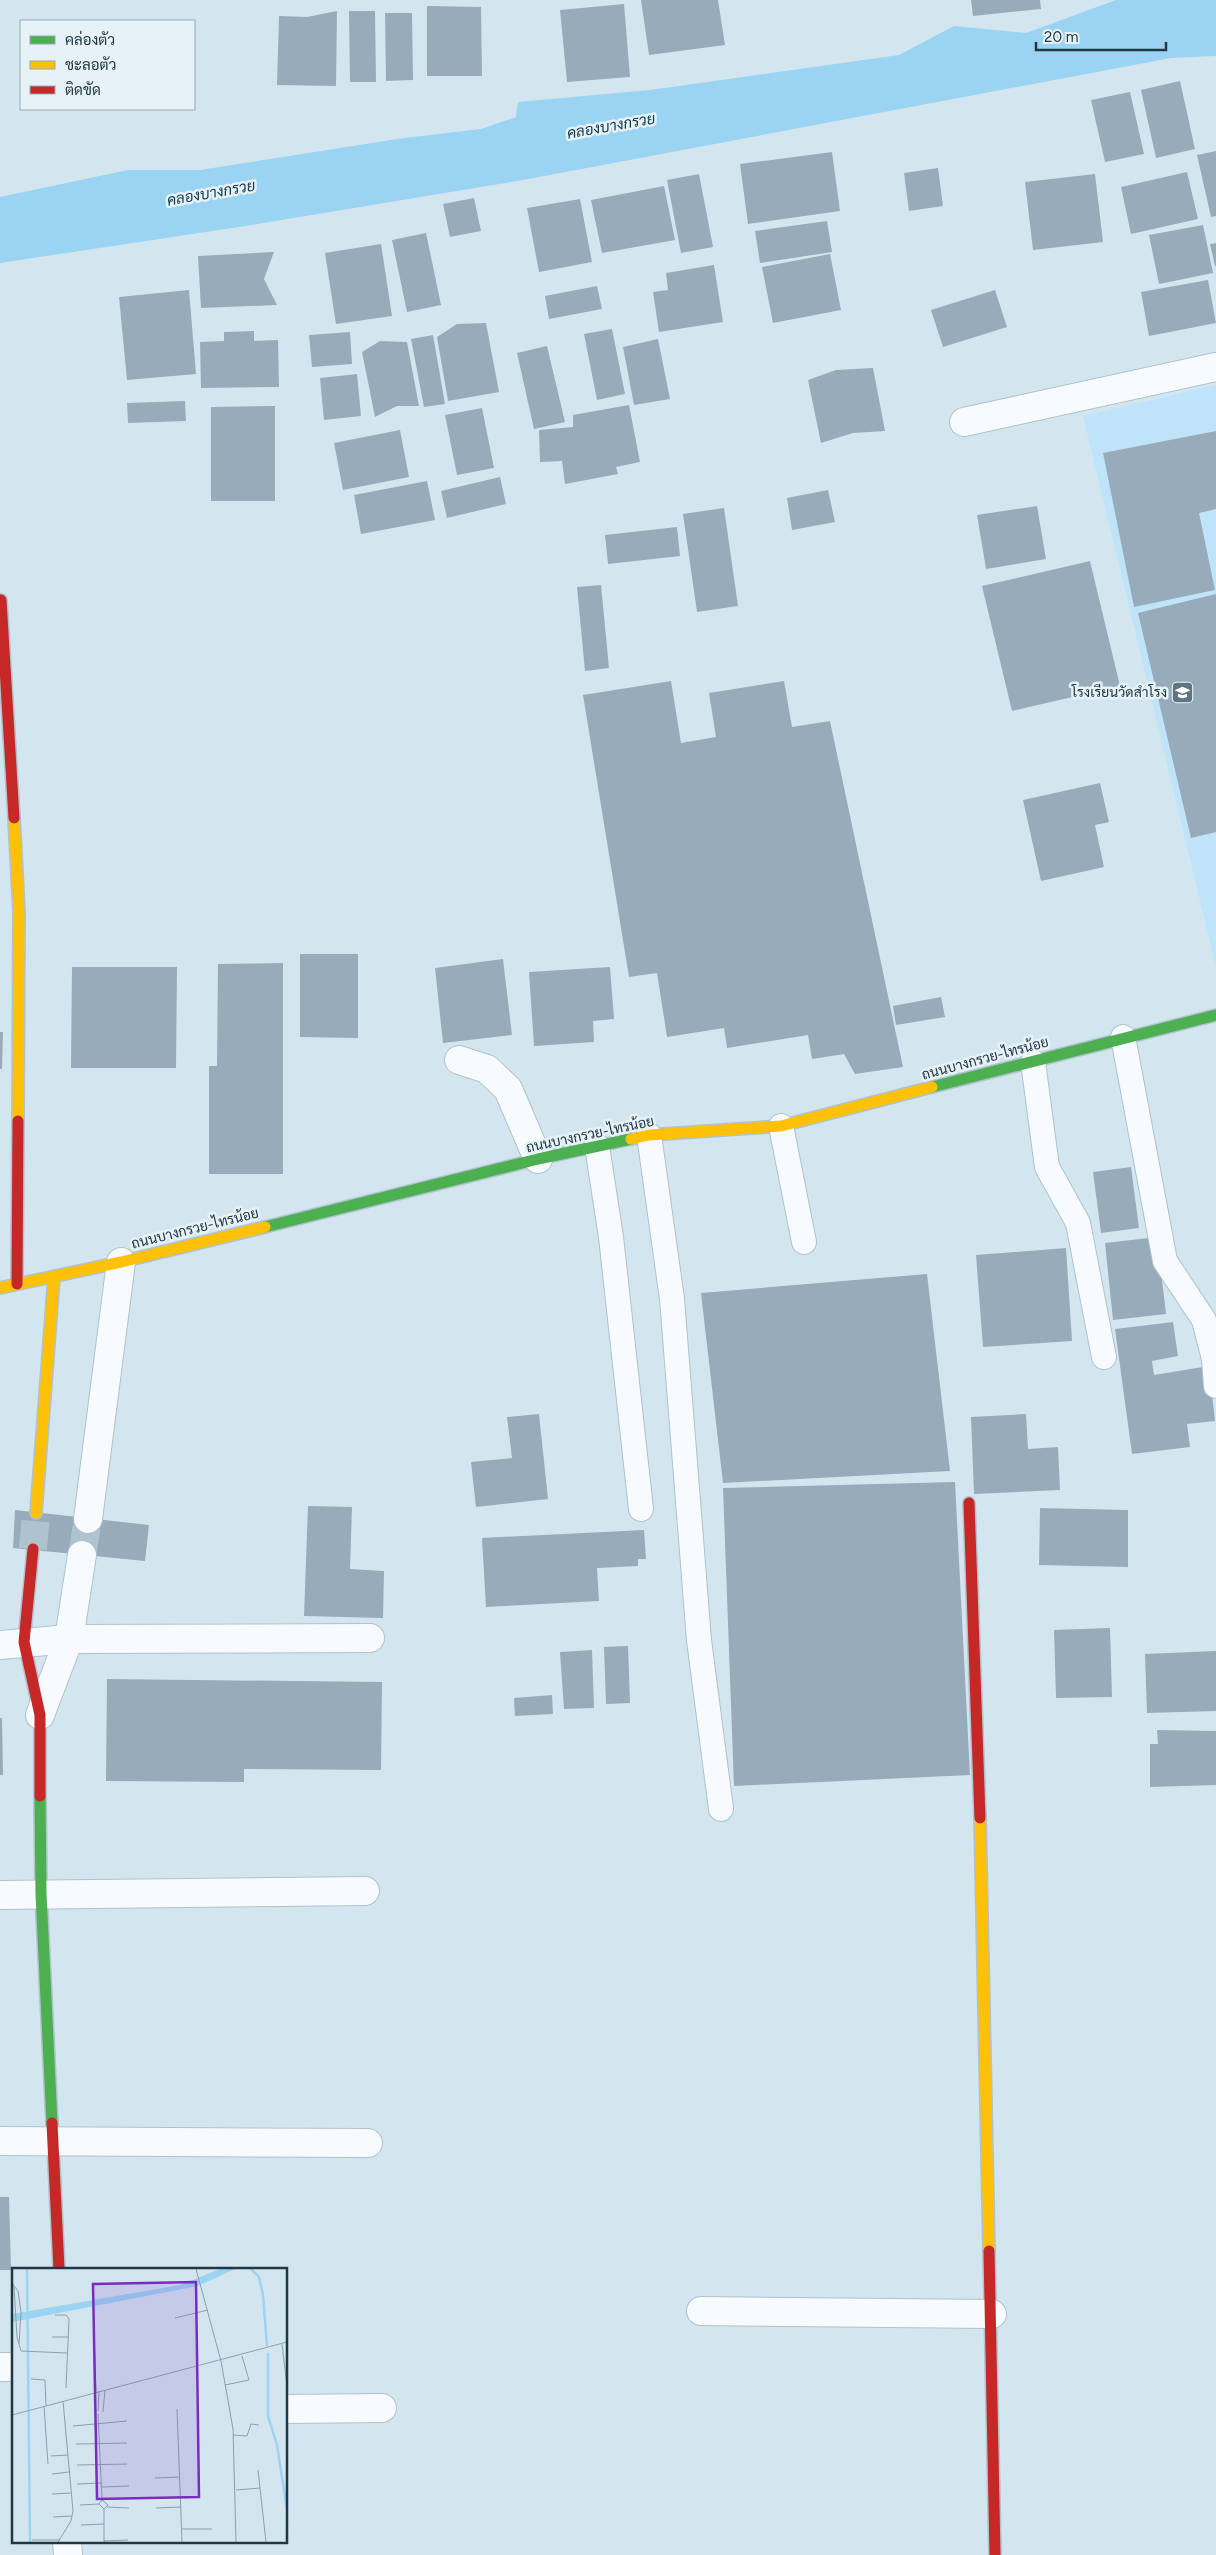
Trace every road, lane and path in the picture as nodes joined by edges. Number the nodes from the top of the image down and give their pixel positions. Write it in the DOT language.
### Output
graph roads {
  1 [pos="1216,367"];
  2 [pos="964,422"];
  3 [pos="1,600"];
  4 [pos="1216,1016"];
  5 [pos="1123,1037"];
  6 [pos="459,1060"];
  7 [pos="1033,1062"];
  8 [pos="781,1126"];
  9 [pos="649,1135"];
  10 [pos="597,1146"];
  11 [pos="538,1159"];
  12 [pos="804,1242"];
  13 [pos="121,1262"];
  14 [pos="54,1277"];
  15 [pos="17,1284"];
  16 [pos="0,1288"];
  17 [pos="1104,1357"];
  18 [pos="1216,1386"];
  19 [pos="969,1503"];
  20 [pos="641,1509"];
  21 [pos="36,1513"];
  22 [pos="88,1518"];
  23 [pos="33,1549"];
  24 [pos="82,1554"];
  25 [pos="370,1638"];
  26 [pos="68,1639"];
  27 [pos="12,1643"];
  28 [pos="40,1715"];
  29 [pos="721,1809"];
  30 [pos="365,1891"];
  31 [pos="42,1894"];
  32 [pos="0,1895"];
  33 [pos="51,2140"];
  34 [pos="0,2141"];
  35 [pos="368,2143"];
  36 [pos="59,2268"];
  37 [pos="700,2311"];
  38 [pos="992,2314"];
  39 [pos="382,2408"];
  40 [pos="288,2409"];
  41 [pos="67,2542"];
  42 [pos="68,2555"];
  43 [pos="995,2555"];
  1 -- 2 [label="street"];
  3 -- 15 [label="street"];
  4 -- 5 [label="street, ถนนบางกรวย-ไทรน้อย"];
  5 -- 7 [label="street, ถนนบางกรวย-ไทรน้อย"];
  5 -- 18 [label="lane"];
  6 -- 11 [label="street"];
  7 -- 8 [label="street, ถนนบางกรวย-ไทรน้อย"];
  7 -- 17 [label="lane"];
  8 -- 9 [label="street, ถนนบางกรวย-ไทรน้อย"];
  8 -- 12 [label="lane"];
  9 -- 10 [label="street, ถนนบางกรวย-ไทรน้อย"];
  9 -- 29 [label="lane"];
  10 -- 11 [label="street, ถนนบางกรวย-ไทรน้อย"];
  10 -- 20 [label="lane"];
  11 -- 13 [label="street, ถนนบางกรวย-ไทรน้อย"];
  13 -- 14 [label="street, ถนนบางกรวย-ไทรน้อย"];
  13 -- 22 [label="street"];
  14 -- 15 [label="street, ถนนบางกรวย-ไทรน้อย"];
  14 -- 21 [label="street"];
  15 -- 16 [label="street, ถนนบางกรวย-ไทรน้อย"];
  19 -- 38 [label="street"];
  23 -- 27 [label="street"];
  24 -- 26 [label="street"];
  25 -- 26 [label="street"];
  26 -- 27 [label="street"];
  26 -- 28 [label="street"];
  27 -- 28 [label="street"];
  28 -- 31 [label="street"];
  30 -- 31 [label="street"];
  31 -- 32 [label="street"];
  31 -- 33 [label="street"];
  33 -- 34 [label="street"];
  33 -- 35 [label="street"];
  33 -- 36 [label="street"];
  37 -- 38 [label="street"];
  38 -- 43 [label="street"];
  39 -- 40 [label="street"];
  41 -- 42 [label="street"];
}
